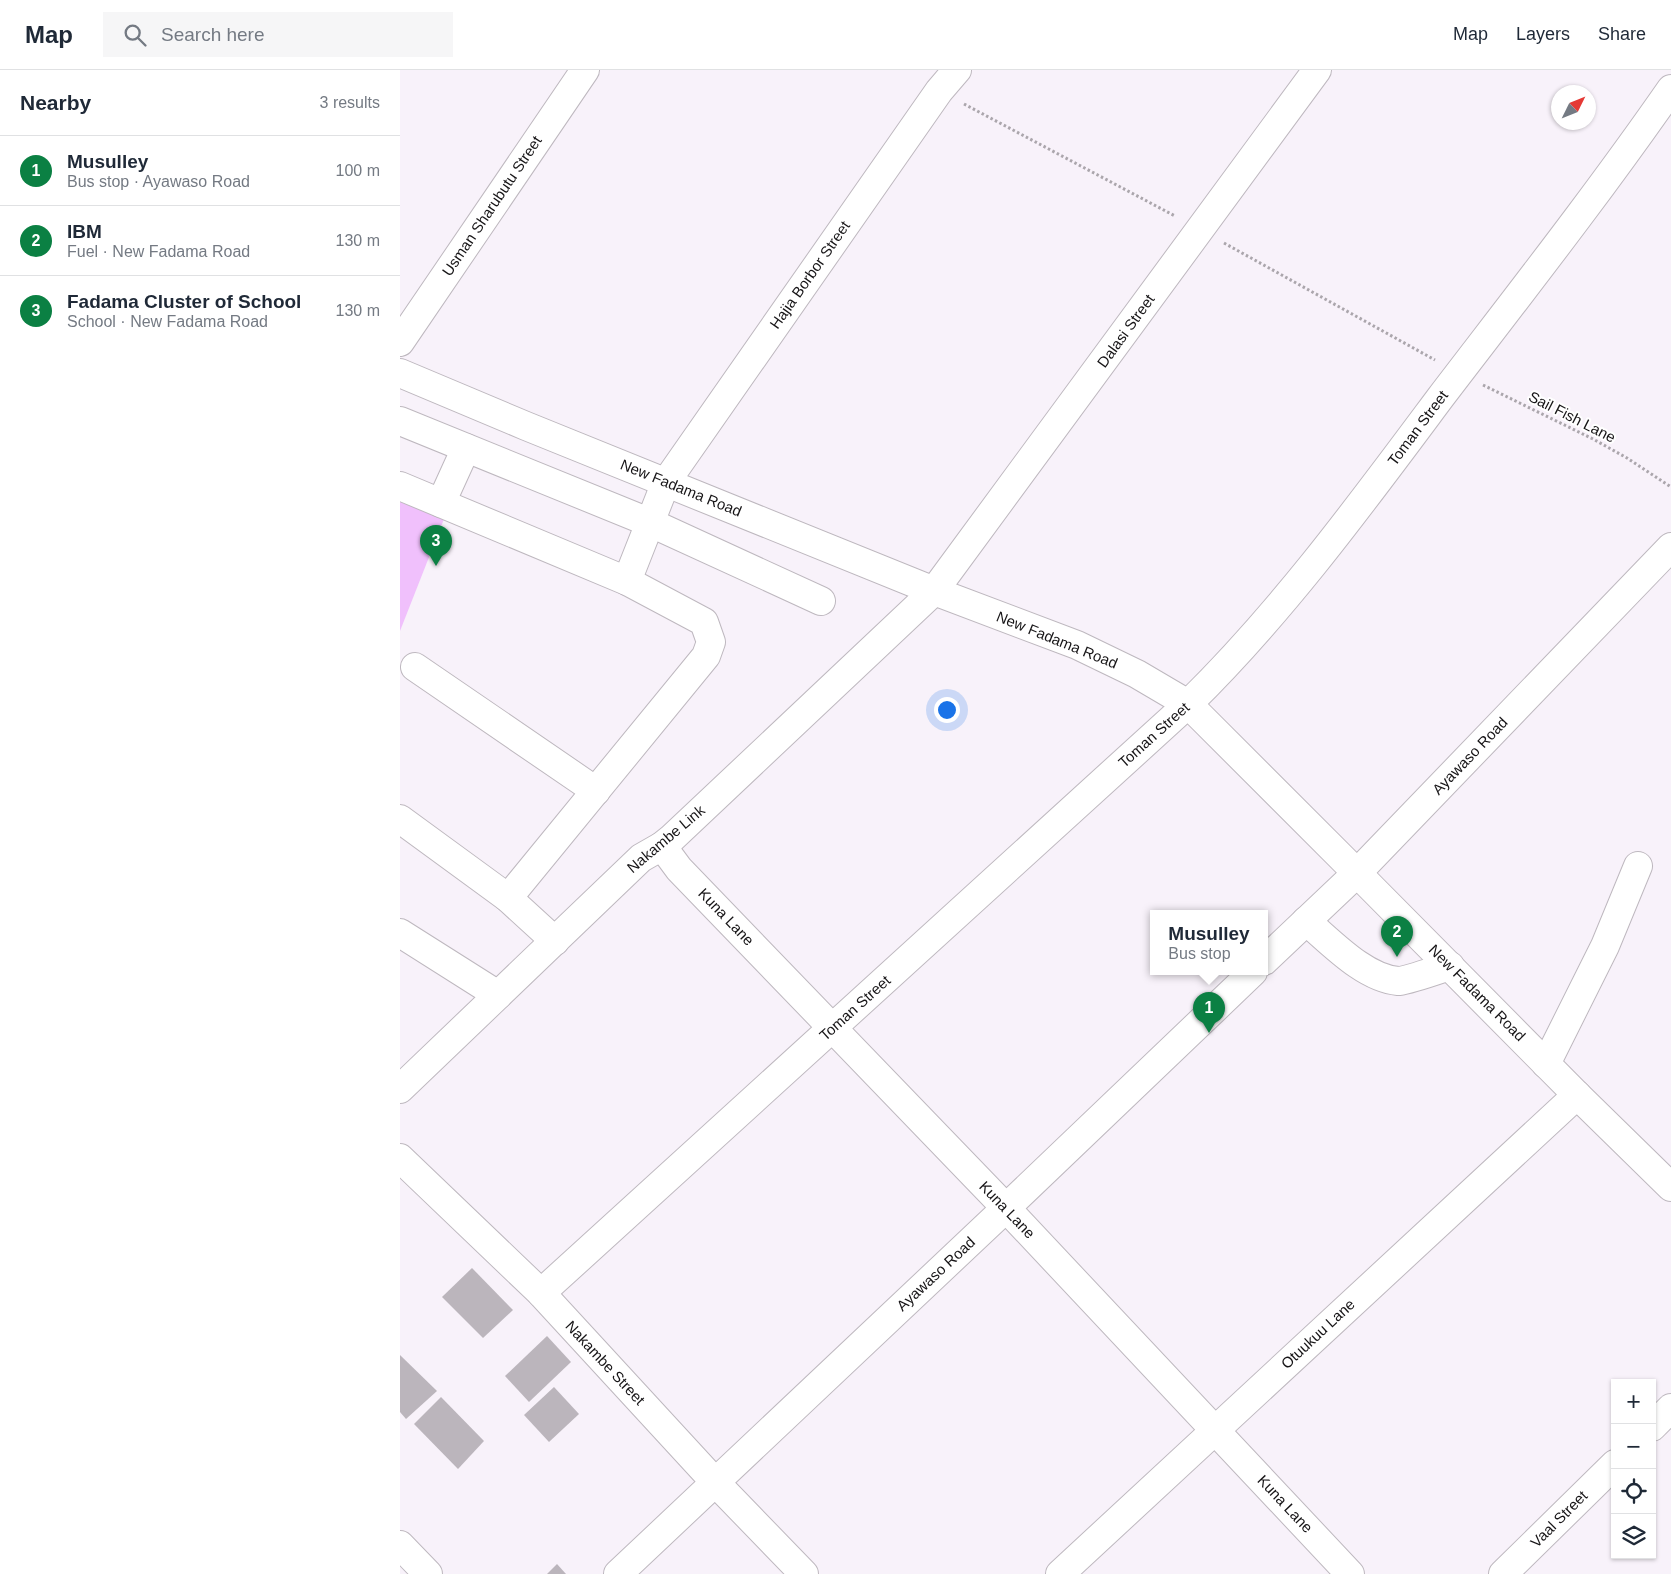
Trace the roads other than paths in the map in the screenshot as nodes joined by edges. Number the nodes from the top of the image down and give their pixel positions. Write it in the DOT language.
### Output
graph roads {
  1 [pos="585,70"];
  2 [pos="957,70"];
  3 [pos="1317,70"];
  4 [pos="1671,89"];
  5 [pos="400,342"];
  6 [pos="400,373"];
  7 [pos="400,421"];
  8 [pos="466,448"];
  9 [pos="666,482"];
  10 [pos="400,486"];
  11 [pos="441,503"];
  12 [pos="650,523"];
  13 [pos="1671,547"];
  14 [pos="626,580"];
  15 [pos="934,591"];
  16 [pos="821,601"];
  17 [pos="415,667"];
  18 [pos="1188,704"];
  19 [pos="596,791"];
  20 [pos="400,819"];
  21 [pos="662,846"];
  22 [pos="1638,866"];
  23 [pos="1358,873"];
  24 [pos="508,898"];
  25 [pos="1306,921"];
  26 [pos="400,933"];
  27 [pos="555,941"];
  28 [pos="1268,957"];
  29 [pos="1450,966"];
  30 [pos="1250,975"];
  31 [pos="498,995"];
  32 [pos="833,1027"];
  33 [pos="1546,1064"];
  34 [pos="400,1089"];
  35 [pos="1577,1095"];
  36 [pos="400,1158"];
  37 [pos="1671,1187"];
  38 [pos="1006,1208"];
  39 [pos="541,1293"];
  40 [pos="1671,1408"];
  41 [pos="1655,1424"];
  42 [pos="1215,1429"];
  43 [pos="1611,1468"];
  44 [pos="715,1482"];
  45 [pos="400,1545"];
  46 [pos="428,1574"];
  47 [pos="618,1574"];
  48 [pos="804,1574"];
  49 [pos="1060,1574"];
  50 [pos="1350,1574"];
  51 [pos="1503,1574"];
  1 -- 5 [label="street, Usman Sharubutu Street"];
  2 -- 9 [label="street, Hajia Borbor Street"];
  3 -- 15 [label="street, Dalasi Street"];
  4 -- 18 [label="street, Toman Street"];
  6 -- 9 [label="street, New Fadama Road"];
  7 -- 8 [label="street"];
  8 -- 11 [label="street"];
  8 -- 12 [label="street"];
  9 -- 12 [label="street, Hajia Borbor Street"];
  9 -- 15 [label="street, New Fadama Road"];
  10 -- 11 [label="street"];
  11 -- 14 [label="street"];
  12 -- 14 [label="street, Hajia Borbor Street"];
  12 -- 16 [label="street"];
  13 -- 23 [label="street, Ayawaso Road"];
  14 -- 19 [label="street"];
  15 -- 18 [label="street, New Fadama Road"];
  15 -- 21 [label="street, Nakambe Link"];
  17 -- 19 [label="street"];
  18 -- 23 [label="street, New Fadama Road"];
  18 -- 32 [label="street, Toman Street"];
  19 -- 24 [label="street"];
  20 -- 24 [label="street"];
  21 -- 27 [label="street, Nakambe Link"];
  21 -- 32 [label="street, Kuna Lane"];
  22 -- 33 [label="street"];
  23 -- 25 [label="street, Ayawaso Road"];
  23 -- 29 [label="street, New Fadama Road"];
  24 -- 27 [label="street"];
  25 -- 28 [label="street, Ayawaso Road"];
  25 -- 29 [label="street"];
  26 -- 31 [label="street"];
  27 -- 31 [label="street, Nakambe Link"];
  29 -- 33 [label="street, New Fadama Road"];
  30 -- 38 [label="street, Ayawaso Road"];
  31 -- 34 [label="street, Nakambe Link"];
  32 -- 38 [label="street, Kuna Lane"];
  32 -- 39 [label="street, Toman Street"];
  33 -- 35 [label="street, New Fadama Road"];
  35 -- 37 [label="street, New Fadama Road"];
  35 -- 42 [label="street, Otuukuu Lane"];
  36 -- 39 [label="street, Nakambe Street"];
  38 -- 42 [label="street, Kuna Lane"];
  38 -- 44 [label="street, Ayawaso Road"];
  39 -- 44 [label="street, Nakambe Street"];
  40 -- 41 [label="street"];
  42 -- 49 [label="street, Otuukuu Lane"];
  42 -- 50 [label="street, Kuna Lane"];
  43 -- 51 [label="street, Vaal Street"];
  44 -- 47 [label="street, Ayawaso Road"];
  44 -- 48 [label="street, Nakambe Street"];
  45 -- 46 [label="street"];
}
